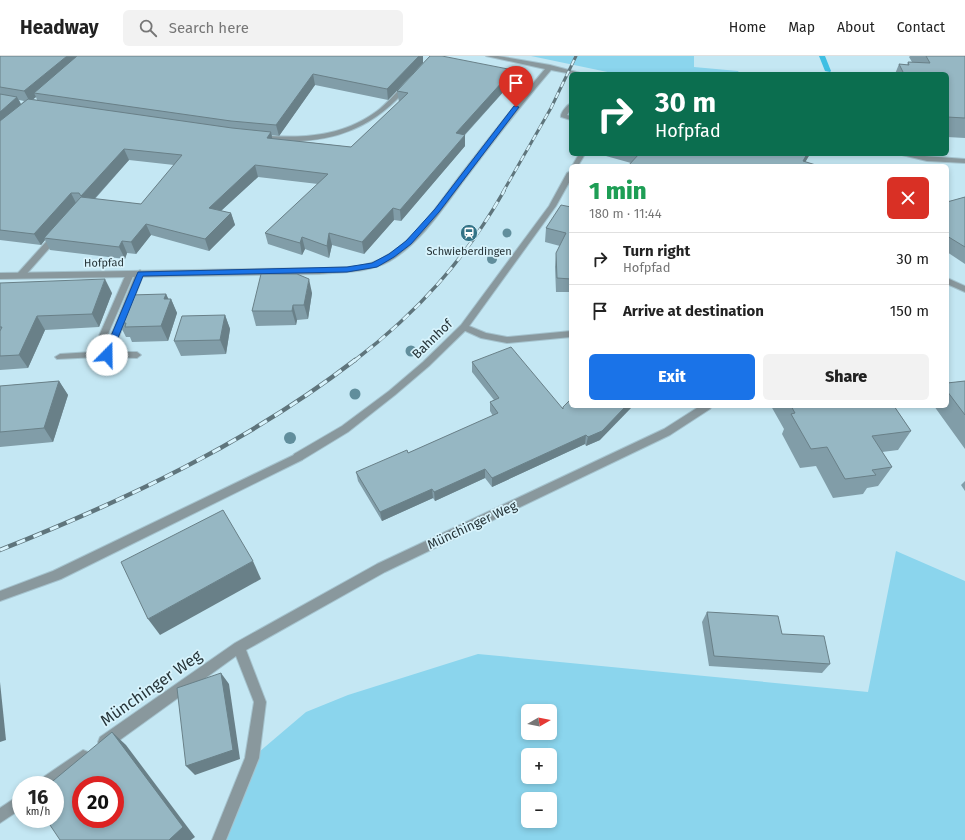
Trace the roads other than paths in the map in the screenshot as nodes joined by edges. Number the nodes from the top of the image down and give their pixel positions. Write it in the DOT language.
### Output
graph roads {
  1 [pos="489,56"];
  2 [pos="550,67"];
  3 [pos="572,72"];
  4 [pos="413,78"];
  5 [pos="569,108"];
  6 [pos="569,118"];
  7 [pos="255,136"];
  8 [pos="907,156"];
  9 [pos="965,161"];
  10 [pos="926,162"];
  11 [pos="569,176"];
  12 [pos="61,231"];
  13 [pos="140,273"];
  14 [pos="130,274"];
  15 [pos="0,276"];
  16 [pos="20,276"];
  17 [pos="949,282"];
  18 [pos="965,289"];
  19 [pos="464,327"];
  20 [pos="569,334"];
  21 [pos="137,354"];
  22 [pos="60,357"];
  23 [pos="704,408"];
  24 [pos="0,596"];
  25 [pos="239,647"];
  26 [pos="57,776"];
  27 [pos="12,808"];
  28 [pos="0,816"];
  29 [pos="219,840"];
  1 -- 2 [label="street"];
  2 -- 3 [label="street"];
  2 -- 13 [label="street, Hofpfad"];
  4 -- 7 [label="street"];
  5 -- 6 [label="street"];
  8 -- 10 [label="street"];
  9 -- 10 [label="street"];
  11 -- 19 [label="street, Bahnhof"];
  12 -- 16 [label="street"];
  13 -- 14 [label="street, Hofpfad"];
  13 -- 21 [label="street"];
  14 -- 16 [label="street, Hofpfad"];
  14 -- 22 [label="street"];
  15 -- 16 [label="street, Hofpfad"];
  17 -- 18 [label="street"];
  19 -- 20 [label="street"];
  19 -- 24 [label="street, Bahnhof"];
  23 -- 25 [label="street, Münchinger Weg"];
  25 -- 26 [label="street, Münchinger Weg"];
  25 -- 29 [label="street"];
  27 -- 28 [label="street"];
}
